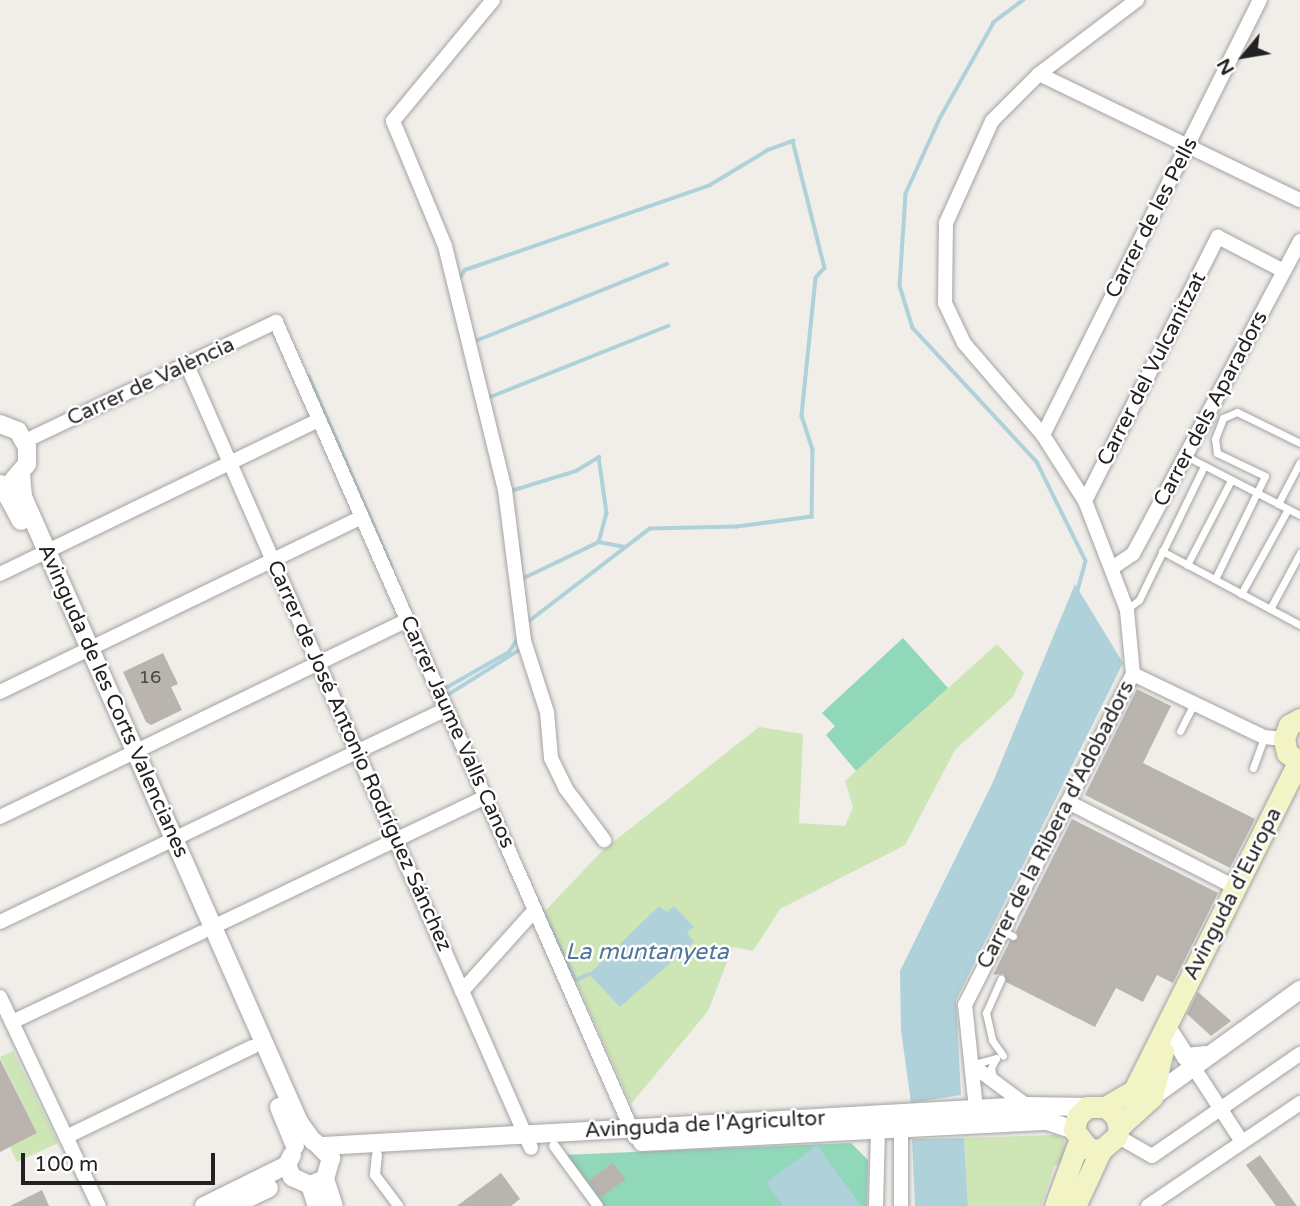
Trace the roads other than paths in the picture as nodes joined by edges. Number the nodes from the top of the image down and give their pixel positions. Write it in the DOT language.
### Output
graph roads {
  1 [pos="493,0"];
  2 [pos="1137,0"];
  3 [pos="1260,0"];
  4 [pos="1039,74"];
  5 [pos="1188,146"];
  6 [pos="1300,200"];
  7 [pos="1300,241"];
  8 [pos="1284,271"];
  9 [pos="276,322"];
  10 [pos="187,365"];
  11 [pos="319,420"];
  12 [pos="0,424"];
  13 [pos="1044,435"];
  14 [pos="25,441"];
  15 [pos="1300,443"];
  16 [pos="1186,456"];
  17 [pos="1300,461"];
  18 [pos="230,463"];
  19 [pos="1204,466"];
  20 [pos="21,474"];
  21 [pos="1231,480"];
  22 [pos="0,484"];
  23 [pos="1258,494"];
  24 [pos="1086,501"];
  25 [pos="1278,504"];
  26 [pos="1288,509"];
  27 [pos="1300,515"];
  28 [pos="362,517"];
  29 [pos="1162,551"];
  30 [pos="1300,553"];
  31 [pos="42,554"];
  32 [pos="273,560"];
  33 [pos="1187,565"];
  34 [pos="1112,568"];
  35 [pos="0,574"];
  36 [pos="1214,579"];
  37 [pos="1241,594"];
  38 [pos="1269,608"];
  39 [pos="1127,610"];
  40 [pos="407,620"];
  41 [pos="1300,625"];
  42 [pos="85,651"];
  43 [pos="318,663"];
  44 [pos="1133,674"];
  45 [pos="0,692"];
  46 [pos="1193,705"];
  47 [pos="446,709"];
  48 [pos="1300,719"];
  49 [pos="1180,731"];
  50 [pos="1274,738"];
  51 [pos="357,752"];
  52 [pos="130,754"];
  53 [pos="1299,762"];
  54 [pos="1253,768"];
  55 [pos="485,797"];
  56 [pos="1068,802"];
  57 [pos="0,817"];
  58 [pos="396,839"];
  59 [pos="604,840"];
  60 [pos="169,842"];
  61 [pos="1237,888"];
  62 [pos="535,910"];
  63 [pos="0,922"];
  64 [pos="207,929"];
  65 [pos="1001,979"];
  66 [pos="1300,990"];
  67 [pos="462,991"];
  68 [pos="0,997"];
  69 [pos="6,1025"];
  70 [pos="1166,1026"];
  71 [pos="258,1044"];
  72 [pos="1300,1054"];
  73 [pos="1003,1056"];
  74 [pos="1195,1060"];
  75 [pos="1162,1063"];
  76 [pos="972,1065"];
  77 [pos="1143,1074"];
  78 [pos="995,1085"];
  79 [pos="1152,1097"];
  80 [pos="1300,1103"];
  81 [pos="1027,1106"];
  82 [pos="1096,1107"];
  83 [pos="1220,1109"];
  84 [pos="969,1114"];
  85 [pos="907,1123"];
  86 [pos="878,1130"];
  87 [pos="1077,1135"];
  88 [pos="635,1136"];
  89 [pos="66,1137"];
  90 [pos="1113,1137"];
  91 [pos="529,1142"];
  92 [pos="1242,1142"];
  93 [pos="554,1146"];
  94 [pos="316,1147"];
  95 [pos="377,1155"];
  96 [pos="290,1171"];
  97 [pos="317,1182"];
  98 [pos="99,1206"];
  99 [pos="204,1206"];
  100 [pos="232,1206"];
  101 [pos="317,1206"];
  102 [pos="334,1206"];
  103 [pos="398,1206"];
  104 [pos="598,1206"];
  105 [pos="876,1206"];
  106 [pos="901,1206"];
  107 [pos="1055,1206"];
  108 [pos="1075,1206"];
  109 [pos="1148,1206"];
  1 -- 59 [label="street"];
  2 -- 4 [label="street, Carrer de la Ribera d'Adobadors"];
  3 -- 5 [label="street, Carrer de les Pells"];
  4 -- 5 [label="street"];
  4 -- 13 [label="street, Carrer de la Ribera d'Adobadors"];
  5 -- 6 [label="street"];
  5 -- 13 [label="street, Carrer de les Pells"];
  7 -- 8 [label="street, Carrer dels Aparadors"];
  8 -- 16 [label="street, Carrer dels Aparadors"];
  8 -- 24 [label="street, Carrer del Vulcanitzat"];
  9 -- 10 [label="street, Carrer de València"];
  9 -- 11 [label="street, Carrer Jaume Valls Canos"];
  10 -- 14 [label="street, Carrer de València"];
  10 -- 18 [label="street, Carrer de José Antonio Rodríguez Sánchez"];
  11 -- 18 [label="street"];
  11 -- 28 [label="street, Carrer Jaume Valls Canos"];
  12 -- 14 [label="street"];
  13 -- 24 [label="street, Carrer de la Ribera d'Adobadors"];
  14 -- 20 [label="street, Avinguda de les Corts Valencianes"];
  15 -- 23 [label="lane"];
  16 -- 19 [label="lane"];
  16 -- 34 [label="street, Carrer dels Aparadors"];
  17 -- 25 [label="lane"];
  18 -- 31 [label="street"];
  18 -- 32 [label="street, Carrer de José Antonio Rodríguez Sánchez"];
  19 -- 21 [label="lane"];
  19 -- 29 [label="lane"];
  20 -- 22 [label="street"];
  20 -- 31 [label="street, Avinguda de les Corts Valencianes"];
  21 -- 23 [label="lane"];
  21 -- 33 [label="lane"];
  22 -- 31 [label="street, Avinguda de les Corts Valencianes"];
  23 -- 25 [label="lane"];
  23 -- 36 [label="lane"];
  24 -- 34 [label="street, Carrer de la Ribera d'Adobadors"];
  25 -- 26 [label="lane"];
  26 -- 27 [label="lane"];
  26 -- 37 [label="lane"];
  28 -- 32 [label="street"];
  28 -- 40 [label="street, Carrer Jaume Valls Canos"];
  29 -- 33 [label="lane"];
  29 -- 39 [label="lane"];
  30 -- 38 [label="lane"];
  31 -- 35 [label="street"];
  31 -- 42 [label="street, Avinguda de les Corts Valencianes"];
  32 -- 42 [label="street"];
  32 -- 43 [label="street, Carrer de José Antonio Rodríguez Sánchez"];
  33 -- 36 [label="lane"];
  34 -- 39 [label="street, Carrer de la Ribera d'Adobadors"];
  36 -- 37 [label="lane"];
  37 -- 38 [label="lane"];
  38 -- 41 [label="lane"];
  39 -- 44 [label="street, Carrer de la Ribera d'Adobadors"];
  40 -- 43 [label="street"];
  40 -- 47 [label="street, Carrer Jaume Valls Canos"];
  42 -- 45 [label="street"];
  42 -- 52 [label="street, Avinguda de les Corts Valencianes"];
  43 -- 51 [label="street, Carrer de José Antonio Rodríguez Sánchez"];
  43 -- 52 [label="street"];
  44 -- 46 [label="street"];
  44 -- 56 [label="street, Carrer de la Ribera d'Adobadors"];
  46 -- 49 [label="lane"];
  46 -- 50 [label="street"];
  47 -- 51 [label="street"];
  47 -- 55 [label="street, Carrer Jaume Valls Canos"];
  48 -- 50 [label="main road"];
  50 -- 53 [label="main road"];
  50 -- 54 [label="lane"];
  51 -- 58 [label="street, Carrer de José Antonio Rodríguez Sánchez"];
  51 -- 60 [label="street"];
  52 -- 57 [label="street"];
  52 -- 60 [label="street, Avinguda de les Corts Valencianes"];
  53 -- 61 [label="main road, Avinguda d'Europa"];
  55 -- 58 [label="street"];
  55 -- 62 [label="street, Carrer Jaume Valls Canos"];
  56 -- 61 [label="street"];
  56 -- 76 [label="street, Carrer de la Ribera d'Adobadors"];
  58 -- 64 [label="street"];
  58 -- 67 [label="street, Carrer de José Antonio Rodríguez Sánchez"];
  60 -- 63 [label="street"];
  60 -- 64 [label="street, Avinguda de les Corts Valencianes"];
  61 -- 70 [label="main road, Avinguda d'Europa"];
  62 -- 67 [label="street"];
  62 -- 88 [label="street, Carrer Jaume Valls Canos"];
  64 -- 69 [label="street"];
  64 -- 71 [label="street, Avinguda de les Corts Valencianes"];
  65 -- 73 [label="lane"];
  66 -- 74 [label="street"];
  67 -- 91 [label="street, Carrer de José Antonio Rodríguez Sánchez"];
  68 -- 69 [label="street"];
  69 -- 89 [label="street"];
  70 -- 74 [label="street"];
  70 -- 75 [label="main road, Avinguda d'Europa"];
  70 -- 77 [label="main road, Avinguda d'Europa"];
  71 -- 89 [label="street"];
  71 -- 94 [label="street, Avinguda de les Corts Valencianes"];
  72 -- 83 [label="street"];
  74 -- 75 [label="street"];
  74 -- 79 [label="street"];
  74 -- 83 [label="street"];
  75 -- 77 [label="street"];
  75 -- 79 [label="main road, Avinguda d'Europa"];
  76 -- 78 [label="street"];
  76 -- 78 [label="lane"];
  76 -- 84 [label="street, Carrer de la Ribera d'Adobadors"];
  77 -- 82 [label="main road, Avinguda d'Europa"];
  78 -- 81 [label="street"];
  79 -- 90 [label="main road"];
  80 -- 92 [label="street"];
  81 -- 82 [label="street, Avinguda de l'Agricultor"];
  81 -- 84 [label="street, Avinguda de l'Agricultor"];
  82 -- 87 [label="main road"];
  82 -- 90 [label="main road"];
  83 -- 90 [label="street"];
  83 -- 92 [label="street"];
  84 -- 85 [label="street, Avinguda de l'Agricultor"];
  84 -- 87 [label="street, Avinguda de l'Agricultor"];
  85 -- 86 [label="street, Avinguda de l'Agricultor"];
  85 -- 88 [label="street, Avinguda de l'Agricultor"];
  85 -- 106 [label="street"];
  86 -- 88 [label="street, Avinguda de l'Agricultor"];
  86 -- 105 [label="street"];
  87 -- 90 [label="main road"];
  87 -- 107 [label="main road"];
  88 -- 91 [label="street, Avinguda de l'Agricultor"];
  88 -- 93 [label="street, Avinguda de l'Agricultor"];
  89 -- 98 [label="street"];
  90 -- 108 [label="main road"];
  91 -- 93 [label="street, Avinguda de l'Agricultor"];
  91 -- 94 [label="street, Avinguda de l'Agricultor"];
  91 -- 95 [label="street, Avinguda de l'Agricultor"];
  92 -- 109 [label="street"];
  93 -- 104 [label="street"];
  94 -- 95 [label="street, Avinguda de l'Agricultor"];
  94 -- 96 [label="street"];
  94 -- 97 [label="street"];
  95 -- 103 [label="street"];
  96 -- 97 [label="street"];
  96 -- 99 [label="street"];
  96 -- 100 [label="street"];
  97 -- 101 [label="street"];
  97 -- 102 [label="street"];
}
